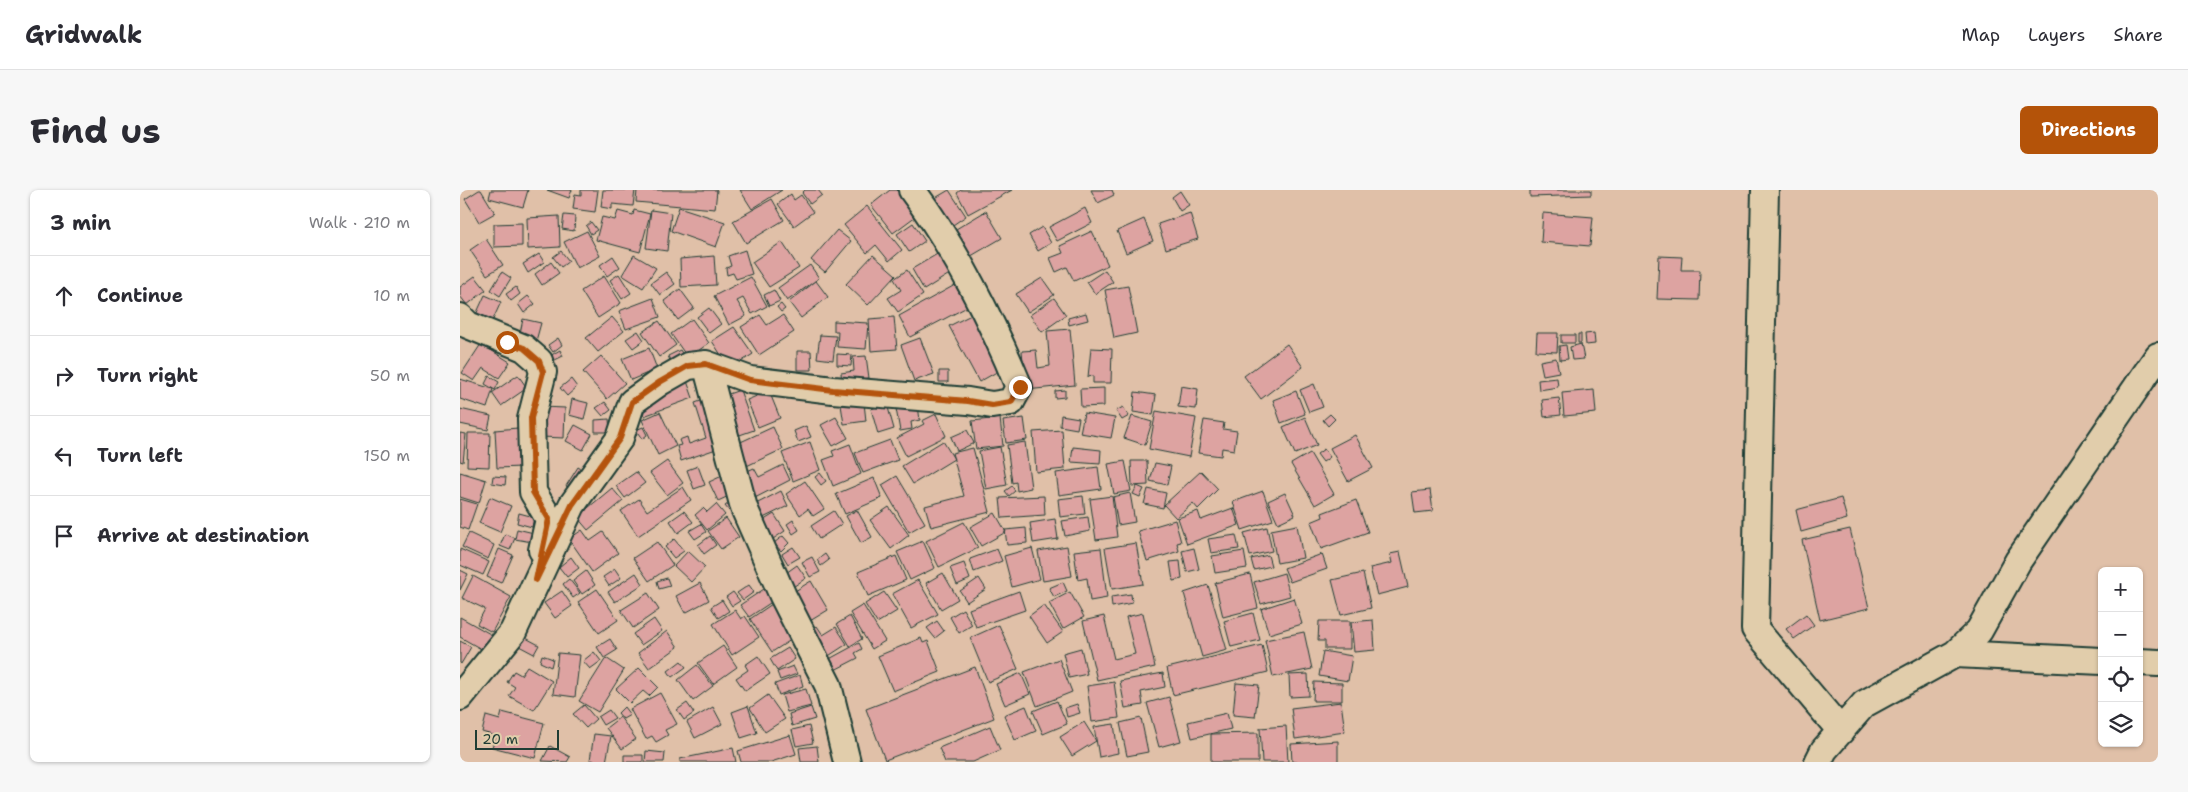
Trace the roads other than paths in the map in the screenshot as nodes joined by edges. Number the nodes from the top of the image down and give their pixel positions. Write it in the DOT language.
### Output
graph roads {
  1 [pos="912,190"];
  2 [pos="1765,190"];
  3 [pos="460,317"];
  4 [pos="2158,356"];
  5 [pos="706,364"];
  6 [pos="536,580"];
  7 [pos="1955,654"];
  8 [pos="2098,660"];
  9 [pos="2143,662"];
  10 [pos="2158,663"];
  11 [pos="460,697"];
  12 [pos="1841,731"];
  13 [pos="847,762"];
  14 [pos="1818,762"];
  1 -- 5 [label="street"];
  2 -- 12 [label="street"];
  3 -- 6 [label="street"];
  4 -- 7 [label="street"];
  5 -- 6 [label="street"];
  5 -- 13 [label="street"];
  6 -- 11 [label="street"];
  7 -- 8 [label="street"];
  7 -- 12 [label="street"];
  9 -- 10 [label="street"];
  12 -- 14 [label="street"];
}
